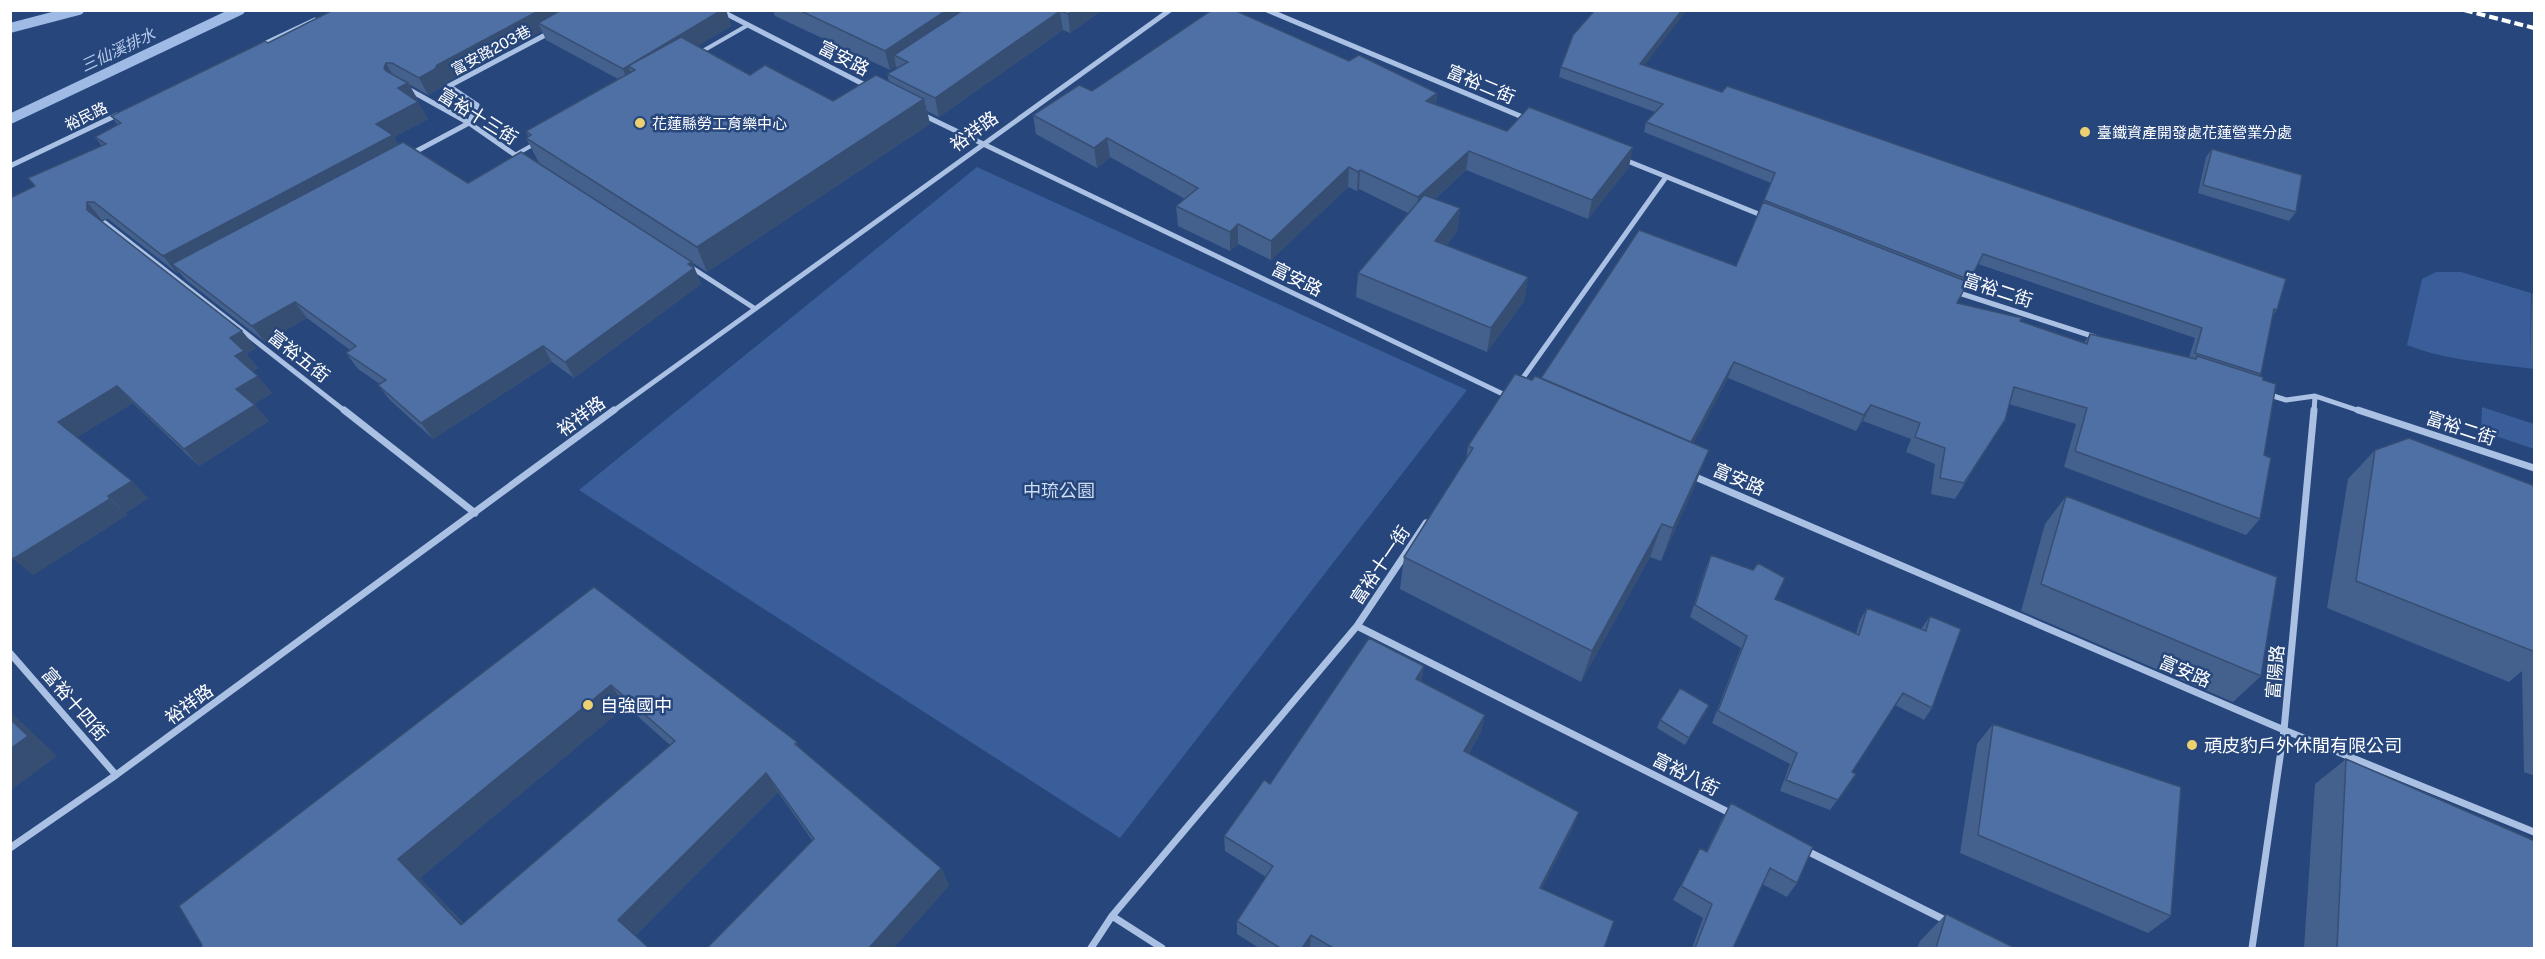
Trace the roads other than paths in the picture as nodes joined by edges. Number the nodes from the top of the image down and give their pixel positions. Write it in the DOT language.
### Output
graph roads {
  1 [pos="719,10"];
  2 [pos="1170,10"];
  3 [pos="1267,10"];
  4 [pos="323,16"];
  5 [pos="748,25"];
  6 [pos="550,32"];
  7 [pos="259,47"];
  8 [pos="698,54"];
  9 [pos="399,84"];
  10 [pos="870,88"];
  11 [pos="910,108"];
  12 [pos="118,114"];
  13 [pos="469,123"];
  14 [pos="1537,123"];
  15 [pos="545,138"];
  16 [pos="980,144"];
  17 [pos="515,155"];
  18 [pos="406,156"];
  19 [pos="1623,159"];
  20 [pos="525,161"];
  21 [pos="10,166"];
  22 [pos="1666,177"];
  23 [pos="1776,221"];
  24 [pos="105,223"];
  25 [pos="684,263"];
  26 [pos="188,273"];
  27 [pos="177,279"];
  28 [pos="1951,290"];
  29 [pos="754,308"];
  30 [pos="2107,341"];
  31 [pos="2264,392"];
  32 [pos="2315,396"];
  33 [pos="1509,397"];
  34 [pos="1502,407"];
  35 [pos="2535,468"];
  36 [pos="1684,472"];
  37 [pos="475,513"];
  38 [pos="1430,516"];
  39 [pos="1357,626"];
  40 [pos="10,653"];
  41 [pos="2284,730"];
  42 [pos="116,775"];
  43 [pos="1737,816"];
  44 [pos="2535,832"];
  45 [pos="1790,843"];
  46 [pos="10,848"];
  47 [pos="1112,916"];
  48 [pos="1959,927"];
  49 [pos="1091,948"];
  50 [pos="1162,948"];
  51 [pos="2252,948"];
  1 -- 5 [label="street, 富安路"];
  2 -- 16 [label="street, 裕祥路"];
  3 -- 14 [label="street, 富裕二街"];
  4 -- 7 [label="street"];
  5 -- 8 [label="lane"];
  5 -- 10 [label="street, 富安路"];
  6 -- 13 [label="street, 富安路203巷"];
  9 -- 13 [label="street, 富裕十三街"];
  11 -- 16 [label="street, 富安路"];
  12 -- 21 [label="street, 裕民路"];
  13 -- 17 [label="street, 富裕十三街"];
  13 -- 18 [label="street"];
  15 -- 17 [label="lane"];
  16 -- 29 [label="street, 裕祥路"];
  16 -- 33 [label="street, 富安路"];
  17 -- 20 [label="street, 富裕十三街"];
  19 -- 22 [label="street"];
  22 -- 23 [label="street"];
  22 -- 33 [label="street"];
  24 -- 27 [label="street, 富裕五街"];
  25 -- 29 [label="street"];
  26 -- 27 [label="street"];
  27 -- 37 [label="street, 富裕五街"];
  28 -- 30 [label="street, 富裕二街"];
  29 -- 37 [label="street, 裕祥路"];
  31 -- 32 [label="street, 富裕二街"];
  32 -- 35 [label="street, 富裕二街"];
  32 -- 41 [label="street, 富陽路"];
  33 -- 34 [label="street"];
  36 -- 41 [label="street, 富安路"];
  37 -- 42 [label="street, 裕祥路"];
  38 -- 39 [label="street, 富裕十一街"];
  39 -- 43 [label="street, 富裕八街"];
  39 -- 47 [label="street, 富裕十一街"];
  40 -- 42 [label="street, 富裕十四街"];
  41 -- 44 [label="street, 富安路"];
  41 -- 51 [label="street, 富陽路"];
  42 -- 46 [label="street, 裕祥路"];
  45 -- 48 [label="street"];
  47 -- 49 [label="street, 富裕十一街"];
  47 -- 50 [label="street"];
}
